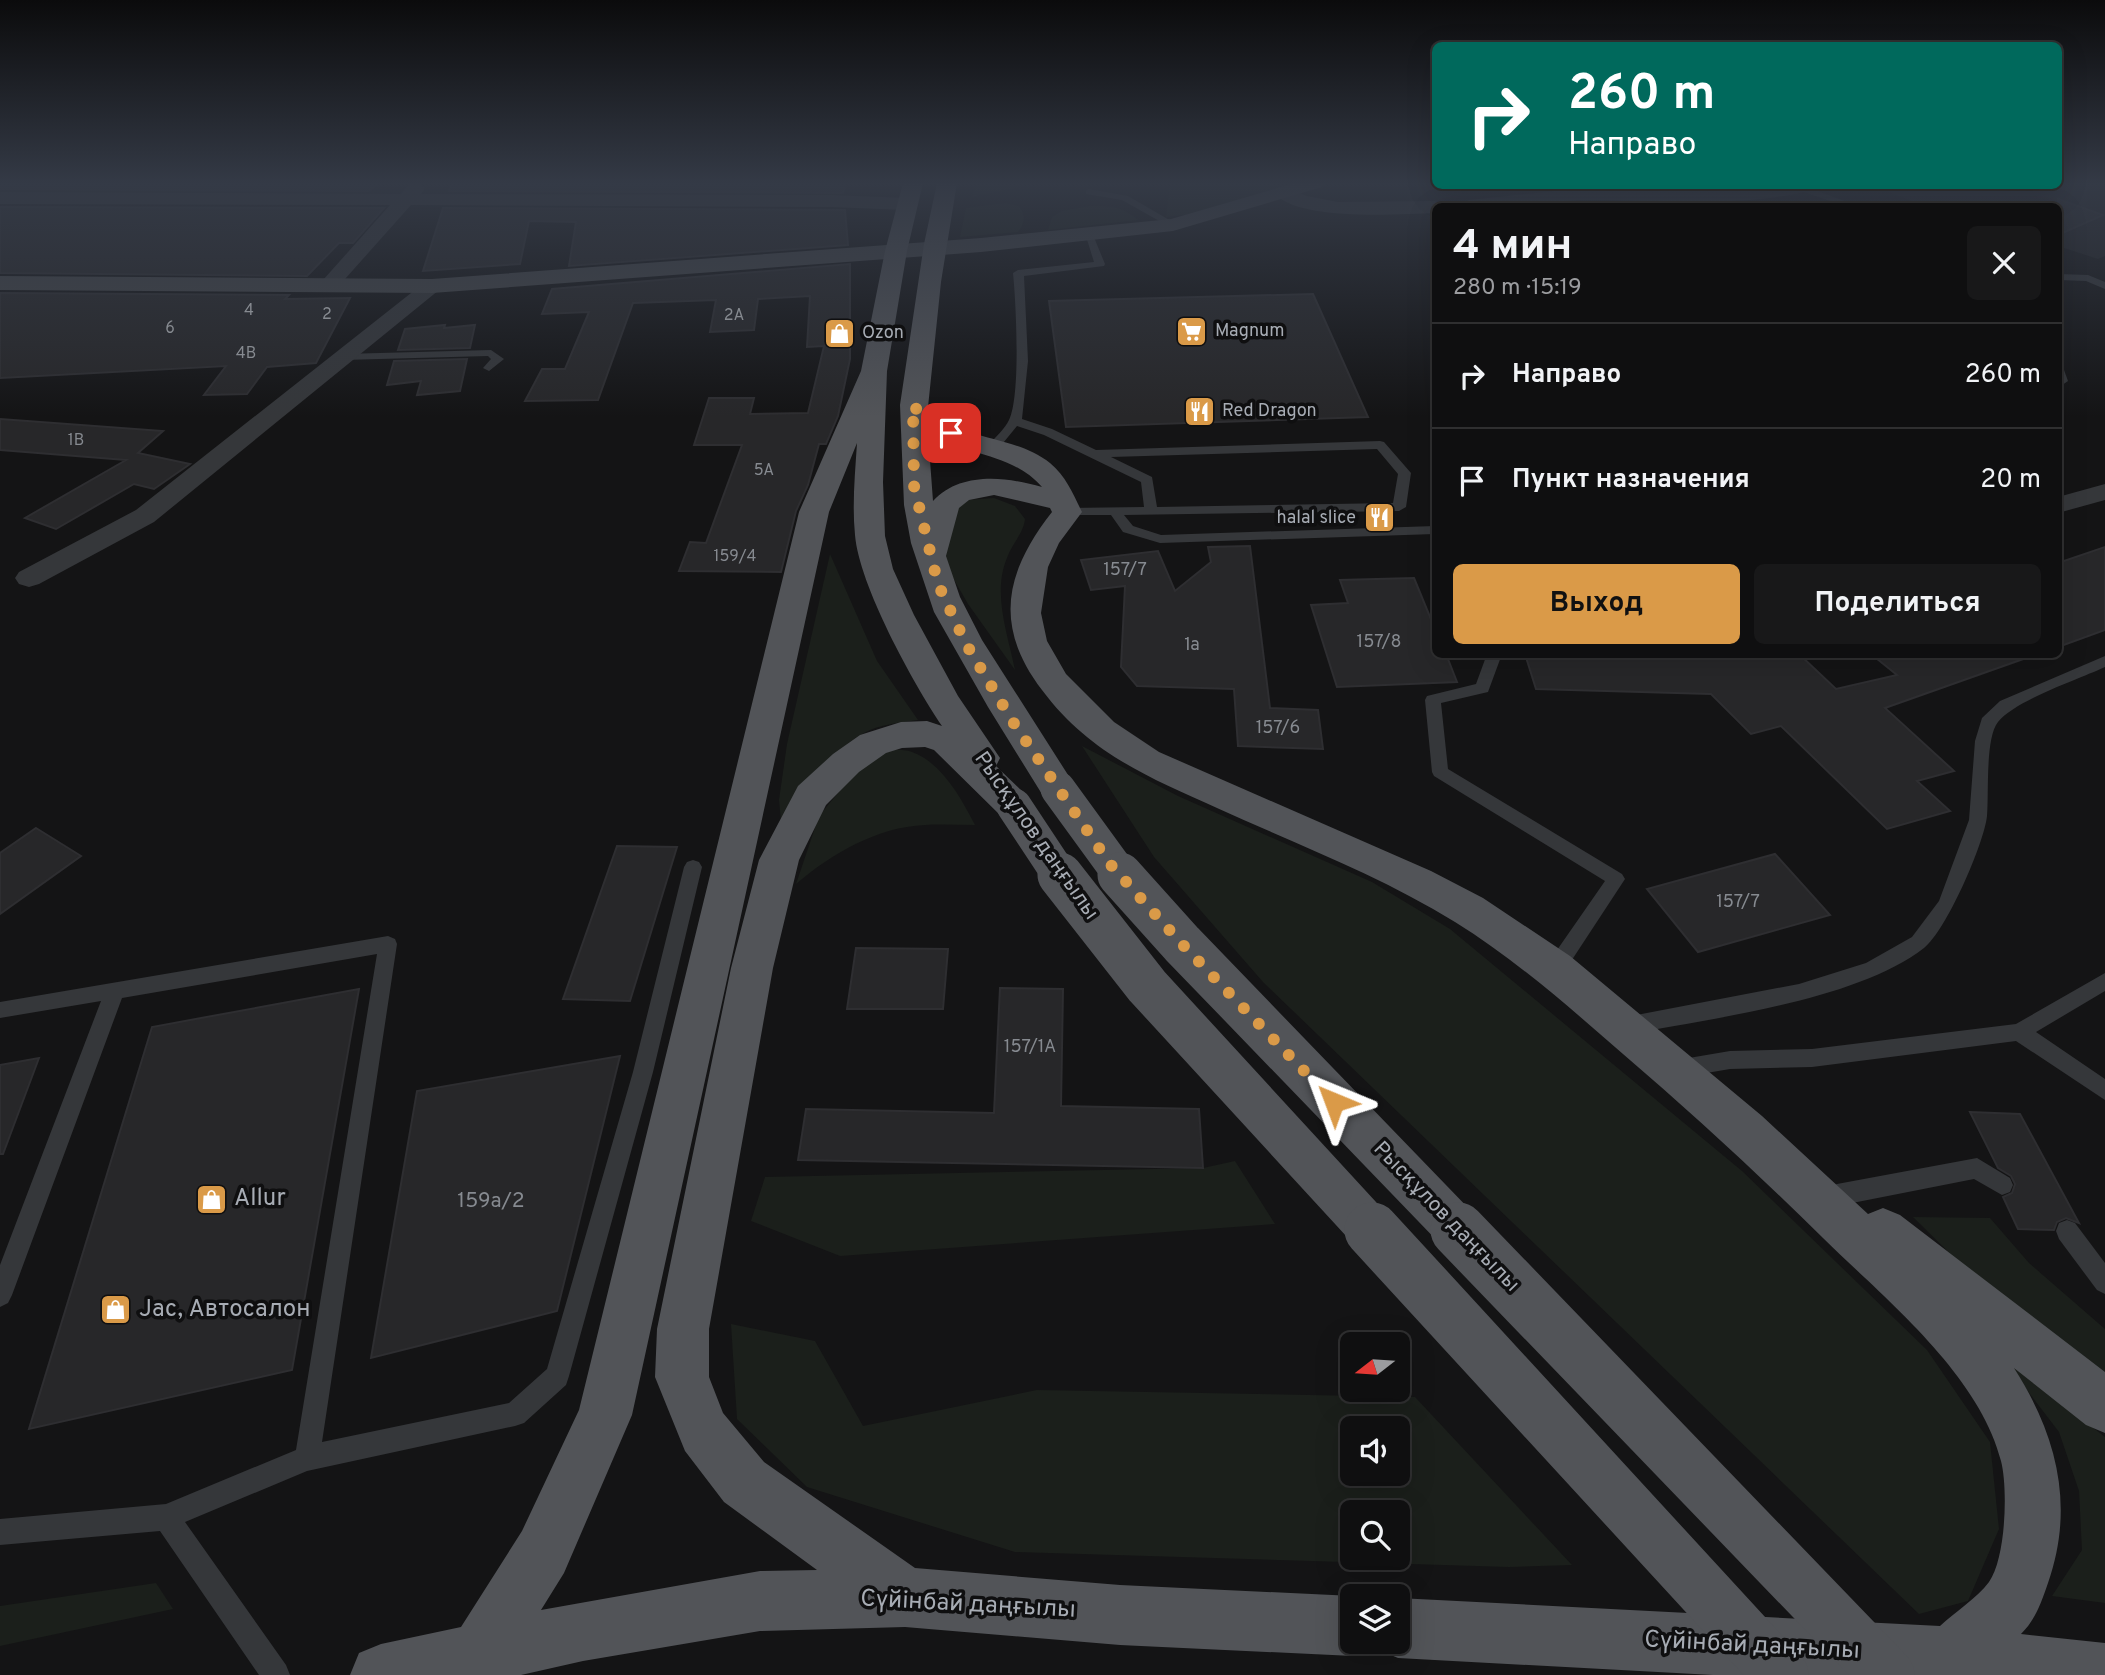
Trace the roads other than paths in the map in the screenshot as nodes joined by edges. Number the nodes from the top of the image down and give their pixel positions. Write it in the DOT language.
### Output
graph roads {
  1 [pos="351,261"];
  2 [pos="761,261"];
  3 [pos="893,261"];
  4 [pos="931,261"];
  5 [pos="1099,261"];
  6 [pos="2062,277"];
  7 [pos="0,283"];
  8 [pos="330,284"];
  9 [pos="432,286"];
  10 [pos="2105,286"];
  11 [pos="344,357"];
  12 [pos="489,368"];
  13 [pos="874,371"];
  14 [pos="913,405"];
  15 [pos="1015,421"];
  16 [pos="995,445"];
  17 [pos="1094,454"];
  18 [pos="2105,492"];
  19 [pos="2062,504"];
  20 [pos="1064,507"];
  21 [pos="1114,511"];
  22 [pos="1151,511"];
  23 [pos="1432,530"];
  24 [pos="931,559"];
  25 [pos="29,578"];
  26 [pos="1493,658"];
  27 [pos="2105,662"];
  28 [pos="1036,797"];
  29 [pos="693,867"];
  30 [pos="1555,968"];
  31 [pos="2105,981"];
  32 [pos="115,990"];
  33 [pos="0,1010"];
  34 [pos="1622,1026"];
  35 [pos="2019,1032"];
  36 [pos="1674,1069"];
  37 [pos="663,1072"];
  38 [pos="731,1072"];
  39 [pos="2105,1091"];
  40 [pos="1746,1131"];
  41 [pos="2002,1185"];
  42 [pos="1837,1195"];
  43 [pos="2067,1231"];
  44 [pos="2105,1282"];
  45 [pos="0,1295"];
  46 [pos="2105,1406"];
  47 [pos="307,1458"];
  48 [pos="166,1517"];
  49 [pos="0,1532"];
  50 [pos="905,1597"];
  51 [pos="1340,1625"];
  52 [pos="1410,1629"];
  53 [pos="481,1651"];
  54 [pos="1951,1657"];
  55 [pos="2105,1674"];
  56 [pos="276,1675"];
  57 [pos="381,1675"];
  58 [pos="1781,1675"];
  59 [pos="1887,1675"];
  1 -- 8 [label="street"];
  2 -- 9 [label="main road"];
  3 -- 13 [label="main road, Рысқұлов даңғылы"];
  4 -- 14 [label="main road, Рысқұлов даңғылы"];
  5 -- 15 [label="lane"];
  6 -- 10 [label="lane"];
  7 -- 8 [label="main road"];
  8 -- 9 [label="main road"];
  9 -- 11 [label="street"];
  11 -- 12 [label="lane"];
  11 -- 25 [label="street"];
  13 -- 28 [label="main road, Рысқұлов даңғылы"];
  13 -- 37 [label="main road"];
  14 -- 16 [label="main road"];
  14 -- 24 [label="main road, Рысқұлов даңғылы"];
  15 -- 16 [label="lane"];
  15 -- 17 [label="lane"];
  16 -- 20 [label="main road"];
  17 -- 22 [label="lane"];
  17 -- 22 [label="lane"];
  18 -- 19 [label="street"];
  20 -- 21 [label="lane"];
  20 -- 24 [label="main road"];
  20 -- 30 [label="main road"];
  21 -- 22 [label="lane"];
  21 -- 23 [label="lane"];
  24 -- 28 [label="main road, Рысқұлов даңғылы"];
  26 -- 30 [label="lane"];
  27 -- 34 [label="lane"];
  28 -- 38 [label="main road"];
  28 -- 58 [label="main road, Рысқұлов даңғылы, bridge"];
  28 -- 59 [label="main road, Рысқұлов даңғылы, bridge"];
  29 -- 37 [label="lane"];
  30 -- 34 [label="main road"];
  31 -- 35 [label="lane"];
  32 -- 33 [label="lane"];
  32 -- 45 [label="lane"];
  32 -- 47 [label="lane"];
  34 -- 36 [label="main road"];
  35 -- 36 [label="lane"];
  35 -- 39 [label="lane"];
  36 -- 40 [label="main road"];
  37 -- 38 [label="main road"];
  37 -- 47 [label="lane"];
  37 -- 53 [label="main road"];
  38 -- 50 [label="main road"];
  40 -- 42 [label="main road"];
  40 -- 54 [label="main road"];
  41 -- 42 [label="lane"];
  42 -- 46 [label="main road"];
  43 -- 44 [label="lane"];
  47 -- 48 [label="lane"];
  48 -- 49 [label="lane"];
  48 -- 56 [label="lane"];
  50 -- 51 [label="main road, Сүйінбай даңғылы"];
  50 -- 53 [label="main road, Сүйінбай даңғылы"];
  52 -- 54 [label="main road, Сүйінбай даңғылы"];
  53 -- 57 [label="main road, Сүйінбай даңғылы"];
  54 -- 55 [label="main road, Сүйінбай даңғылы"];
}
